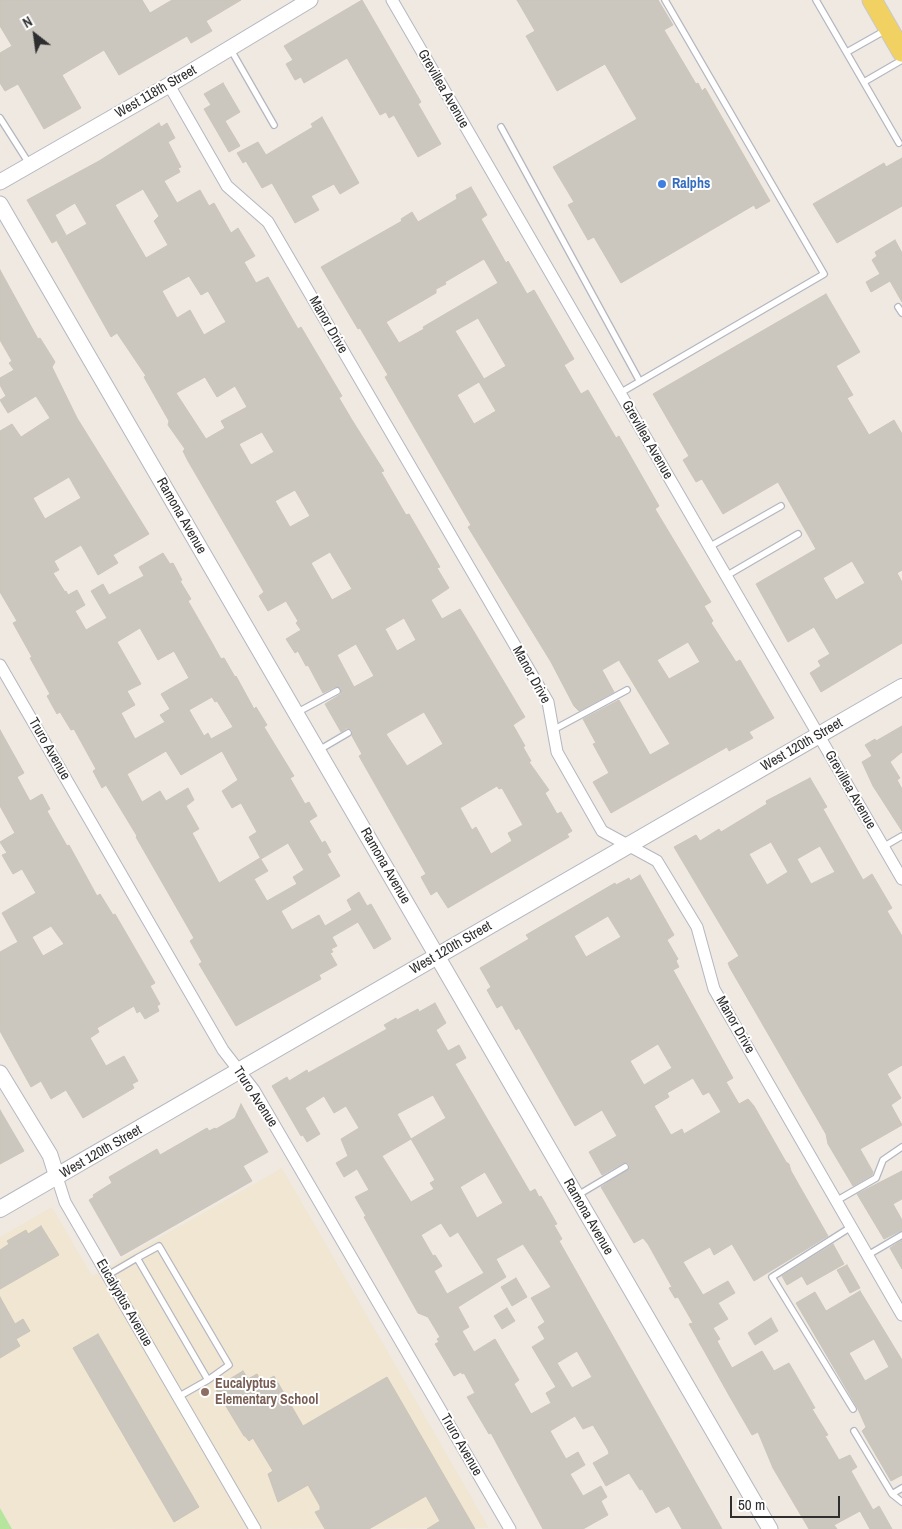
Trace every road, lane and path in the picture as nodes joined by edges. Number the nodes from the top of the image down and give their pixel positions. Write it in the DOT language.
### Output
graph roads {
  1 [pos="310,0"];
  2 [pos="392,0"];
  3 [pos="666,0"];
  4 [pos="816,0"];
  5 [pos="872,0"];
  6 [pos="888,28"];
  7 [pos="230,48"];
  8 [pos="847,52"];
  9 [pos="902,52"];
  10 [pos="902,60"];
  11 [pos="864,82"];
  12 [pos="169,85"];
  13 [pos="0,118"];
  14 [pos="274,125"];
  15 [pos="501,127"];
  16 [pos="899,143"];
  17 [pos="30,165"];
  18 [pos="0,182"];
  19 [pos="0,204"];
  20 [pos="898,307"];
  21 [pos="902,313"];
  22 [pos="639,380"];
  23 [pos="620,393"];
  24 [pos="781,506"];
  25 [pos="798,534"];
  26 [pos="709,547"];
  27 [pos="726,576"];
  28 [pos="0,665"];
  29 [pos="902,687"];
  30 [pos="627,690"];
  31 [pos="337,691"];
  32 [pos="296,713"];
  33 [pos="553,730"];
  34 [pos="348,733"];
  35 [pos="818,736"];
  36 [pos="318,751"];
  37 [pos="902,836"];
  38 [pos="628,847"];
  39 [pos="883,847"];
  40 [pos="902,879"];
  41 [pos="436,956"];
  42 [pos="239,1071"];
  43 [pos="0,1073"];
  44 [pos="902,1147"];
  45 [pos="625,1166"];
  46 [pos="57,1177"];
  47 [pos="576,1196"];
  48 [pos="836,1201"];
  49 [pos="0,1210"];
  50 [pos="851,1227"];
  51 [pos="902,1235"];
  52 [pos="868,1255"];
  53 [pos="137,1258"];
  54 [pos="108,1275"];
  55 [pos="902,1315"];
  56 [pos="208,1380"];
  57 [pos="178,1397"];
  58 [pos="853,1409"];
  59 [pos="854,1431"];
  60 [pos="902,1488"];
  61 [pos="892,1494"];
  62 [pos="902,1502"];
  63 [pos="255,1529"];
  64 [pos="510,1529"];
  65 [pos="770,1529"];
  1 -- 7 [label="street, West 118th Street"];
  2 -- 23 [label="street, Grevillea Avenue"];
  3 -- 22 [label="lane"];
  4 -- 8 [label="lane"];
  5 -- 6 [label="main road"];
  6 -- 8 [label="lane"];
  6 -- 9 [label="main road"];
  7 -- 12 [label="street, West 118th Street"];
  7 -- 14 [label="lane"];
  8 -- 11 [label="lane"];
  10 -- 11 [label="lane"];
  11 -- 16 [label="lane"];
  12 -- 17 [label="street, West 118th Street"];
  12 -- 33 [label="street, Manor Drive"];
  13 -- 17 [label="lane"];
  15 -- 22 [label="lane"];
  17 -- 18 [label="street, West 118th Street"];
  19 -- 32 [label="street, Ramona Avenue"];
  20 -- 21 [label="lane"];
  22 -- 23 [label="lane"];
  23 -- 26 [label="street, Grevillea Avenue"];
  24 -- 26 [label="lane"];
  25 -- 27 [label="lane"];
  26 -- 27 [label="street, Grevillea Avenue"];
  27 -- 35 [label="street, Grevillea Avenue"];
  28 -- 42 [label="street, Truro Avenue"];
  29 -- 35 [label="main road, West 120th Street"];
  30 -- 33 [label="lane"];
  31 -- 32 [label="lane"];
  32 -- 36 [label="street, Ramona Avenue"];
  33 -- 38 [label="street, Manor Drive"];
  34 -- 36 [label="lane"];
  35 -- 38 [label="main road, West 120th Street"];
  35 -- 39 [label="street, Grevillea Avenue"];
  36 -- 41 [label="street, Ramona Avenue"];
  37 -- 39 [label="lane"];
  38 -- 41 [label="main road, West 120th Street"];
  38 -- 48 [label="street, Manor Drive"];
  39 -- 40 [label="street, Grevillea Avenue"];
  41 -- 42 [label="main road, West 120th Street"];
  41 -- 47 [label="street, Ramona Avenue"];
  42 -- 46 [label="main road, West 120th Street"];
  42 -- 64 [label="street, Truro Avenue"];
  43 -- 46 [label="street, Eucalyptus Avenue"];
  44 -- 48 [label="lane"];
  45 -- 47 [label="lane"];
  46 -- 49 [label="main road, West 120th Street"];
  46 -- 54 [label="street, Eucalyptus Avenue"];
  47 -- 65 [label="street, Ramona Avenue"];
  48 -- 50 [label="street, Manor Drive"];
  50 -- 52 [label="street, Manor Drive"];
  50 -- 58 [label="lane"];
  51 -- 52 [label="lane"];
  52 -- 55 [label="street, Manor Drive"];
  53 -- 54 [label="lane"];
  53 -- 56 [label="lane"];
  53 -- 56 [label="lane"];
  54 -- 57 [label="street, Eucalyptus Avenue"];
  56 -- 57 [label="lane"];
  57 -- 63 [label="street, Eucalyptus Avenue"];
  59 -- 61 [label="lane"];
  60 -- 61 [label="lane"];
  61 -- 62 [label="lane"];
}
